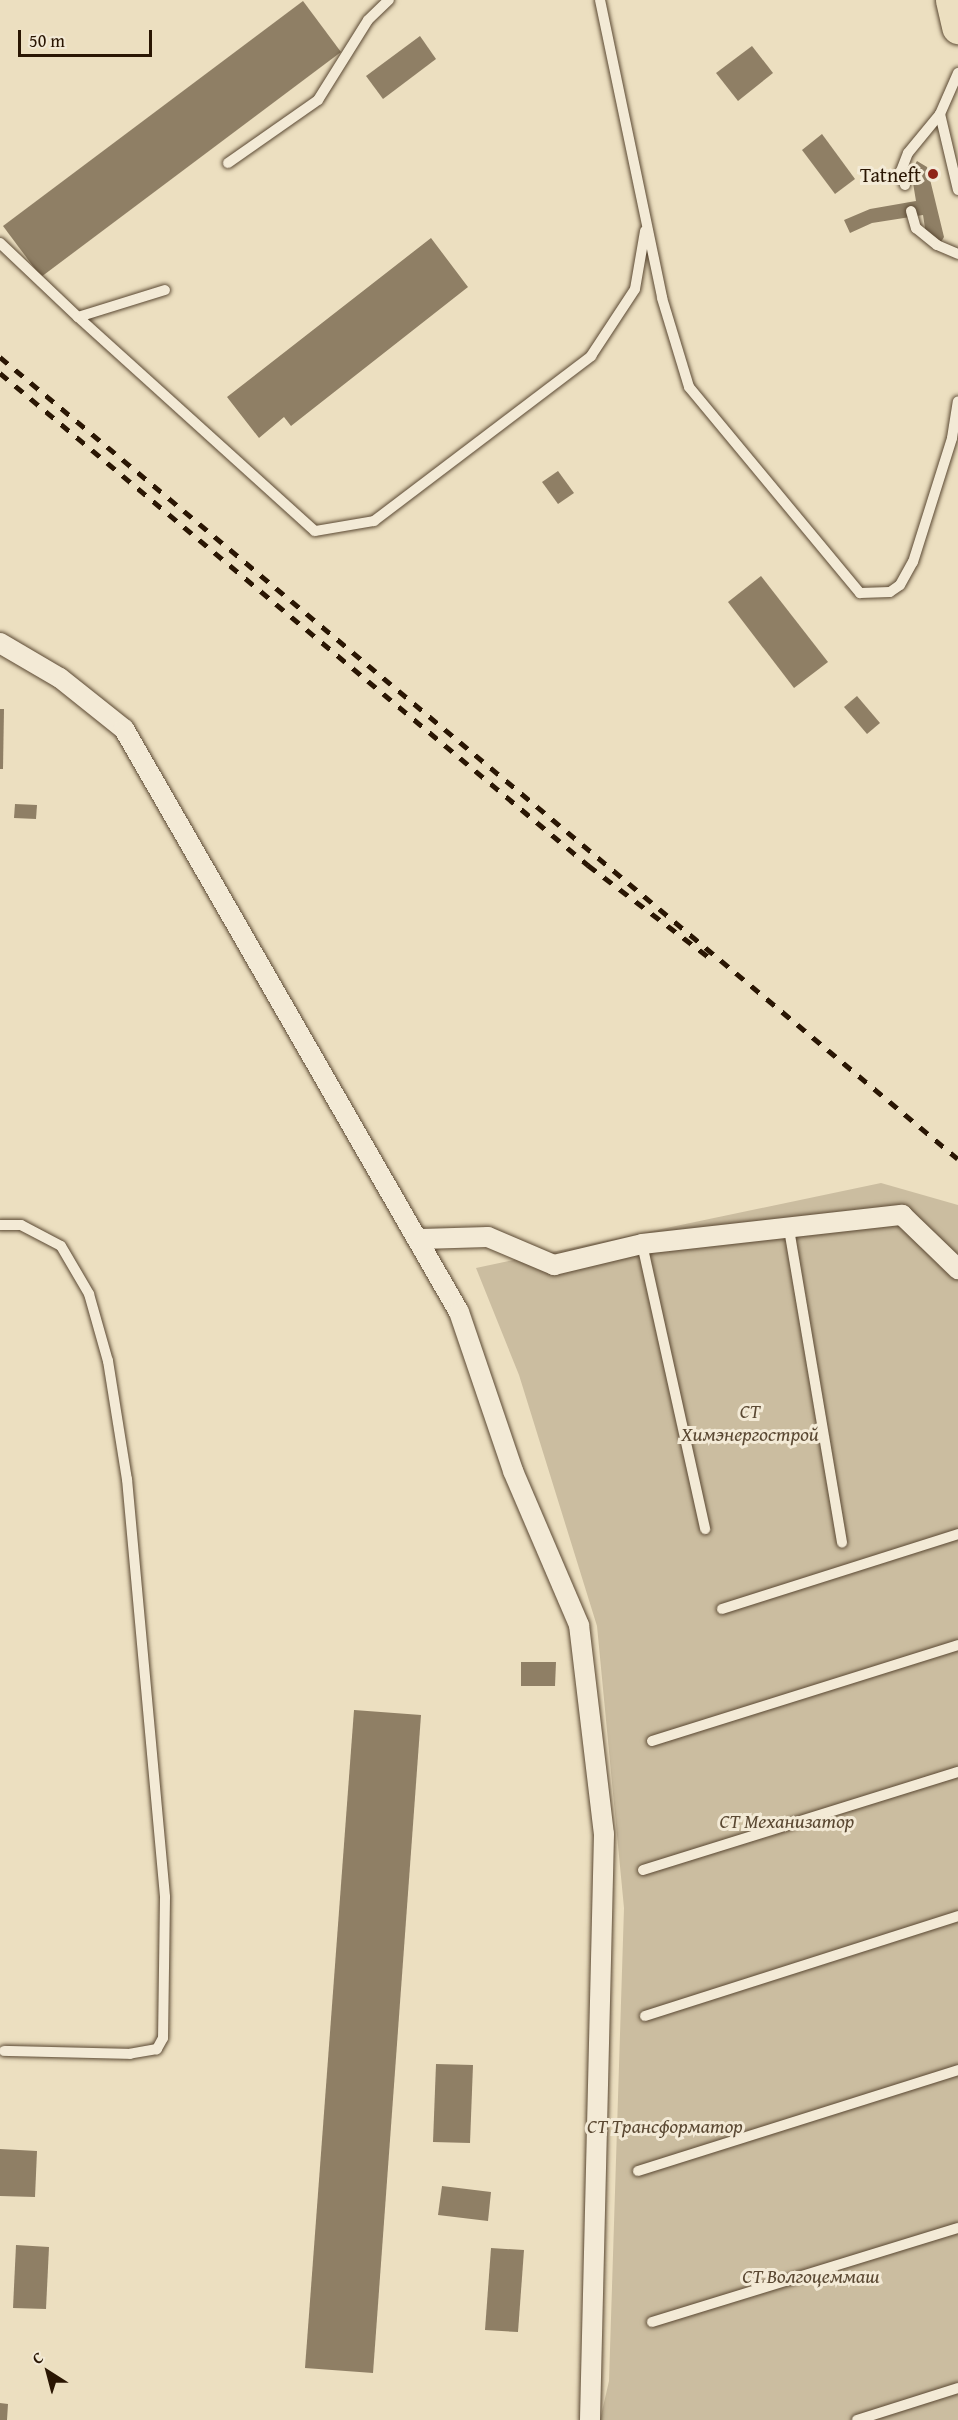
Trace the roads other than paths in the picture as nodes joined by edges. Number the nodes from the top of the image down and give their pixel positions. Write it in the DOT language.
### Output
graph roads {
  1 [pos="389,0"];
  2 [pos="600,0"];
  3 [pos="952,0"];
  4 [pos="958,27"];
  5 [pos="958,73"];
  6 [pos="940,114"];
  7 [pos="228,164"];
  8 [pos="905,185"];
  9 [pos="958,190"];
  10 [pos="911,212"];
  11 [pos="646,225"];
  12 [pos="0,243"];
  13 [pos="958,254"];
  14 [pos="165,291"];
  15 [pos="78,317"];
  16 [pos="958,401"];
  17 [pos="0,643"];
  18 [pos="0,1225"];
  19 [pos="789,1229"];
  20 [pos="421,1239"];
  21 [pos="642,1244"];
  22 [pos="958,1269"];
  23 [pos="705,1529"];
  24 [pos="958,1534"];
  25 [pos="842,1543"];
  26 [pos="722,1609"];
  27 [pos="958,1645"];
  28 [pos="652,1741"];
  29 [pos="958,1772"];
  30 [pos="643,1870"];
  31 [pos="958,1916"];
  32 [pos="645,2016"];
  33 [pos="4,2051"];
  34 [pos="958,2070"];
  35 [pos="638,2171"];
  36 [pos="958,2228"];
  37 [pos="652,2322"];
  38 [pos="958,2388"];
  39 [pos="590,2420"];
  40 [pos="857,2420"];
  1 -- 7 [label="lane"];
  2 -- 11 [label="lane"];
  3 -- 4 [label="highway"];
  5 -- 6 [label="lane"];
  6 -- 8 [label="lane"];
  6 -- 9 [label="lane"];
  10 -- 13 [label="lane"];
  11 -- 15 [label="lane"];
  11 -- 16 [label="lane"];
  12 -- 15 [label="lane"];
  14 -- 15 [label="lane"];
  17 -- 20 [label="street"];
  18 -- 33 [label="lane"];
  19 -- 21 [label="street"];
  19 -- 22 [label="street"];
  19 -- 25 [label="lane"];
  20 -- 21 [label="street"];
  20 -- 39 [label="street"];
  21 -- 23 [label="lane"];
  24 -- 26 [label="lane"];
  27 -- 28 [label="lane"];
  29 -- 30 [label="lane"];
  31 -- 32 [label="lane"];
  34 -- 35 [label="lane"];
  36 -- 37 [label="lane"];
  38 -- 40 [label="lane"];
}
